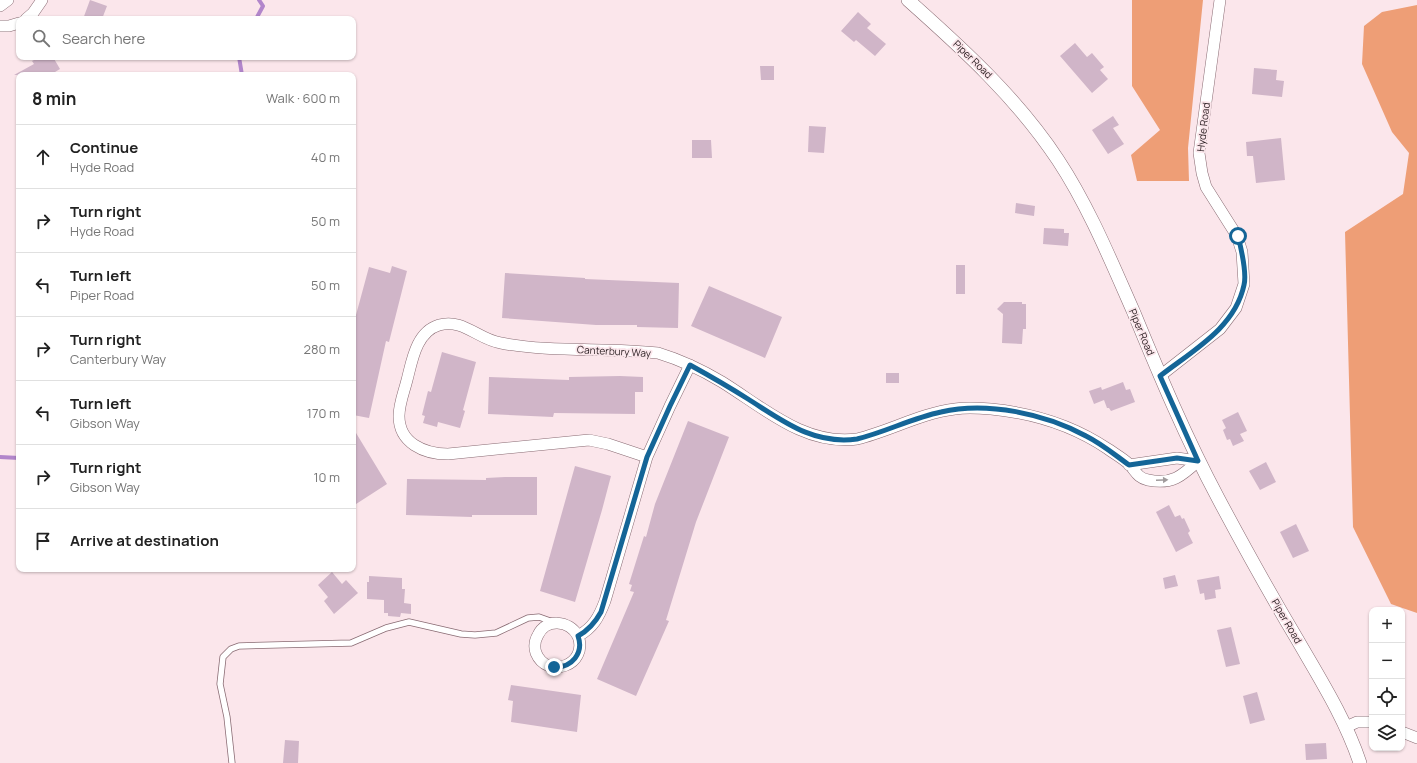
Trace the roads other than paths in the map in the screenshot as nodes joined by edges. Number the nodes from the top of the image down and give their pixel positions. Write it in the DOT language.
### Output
graph roads {
  1 [pos="8,0"];
  2 [pos="42,0"];
  3 [pos="908,0"];
  4 [pos="1220,0"];
  5 [pos="0,6"];
  6 [pos="30,16"];
  7 [pos="16,24"];
  8 [pos="0,26"];
  9 [pos="690,365"];
  10 [pos="1160,376"];
  11 [pos="647,457"];
  12 [pos="1198,461"];
  13 [pos="1129,465"];
  14 [pos="556,622"];
  15 [pos="578,636"];
  16 [pos="1369,722"];
  17 [pos="1346,727"];
  18 [pos="1405,733"];
  19 [pos="1417,738"];
  20 [pos="232,763"];
  21 [pos="1360,763"];
  1 -- 5 [label="street"];
  2 -- 6 [label="street"];
  3 -- 10 [label="street, Piper Road"];
  4 -- 10 [label="street, Hyde Road"];
  7 -- 8 [label="street"];
  9 -- 11 [label="street"];
  9 -- 11 [label="street, Canterbury Way"];
  9 -- 13 [label="street, Canterbury Way"];
  10 -- 12 [label="street, Piper Road"];
  11 -- 15 [label="street"];
  12 -- 13 [label="street"];
  13 -- 12 [label="street, Canterbury Way, one-way"];
  12 -- 17 [label="street, Piper Road"];
  14 -- 15 [label="street"];
  14 -- 15 [label="street"];
  14 -- 20 [label="lane"];
  16 -- 17 [label="street"];
  17 -- 21 [label="street, Piper Road"];
  18 -- 19 [label="street"];
}
